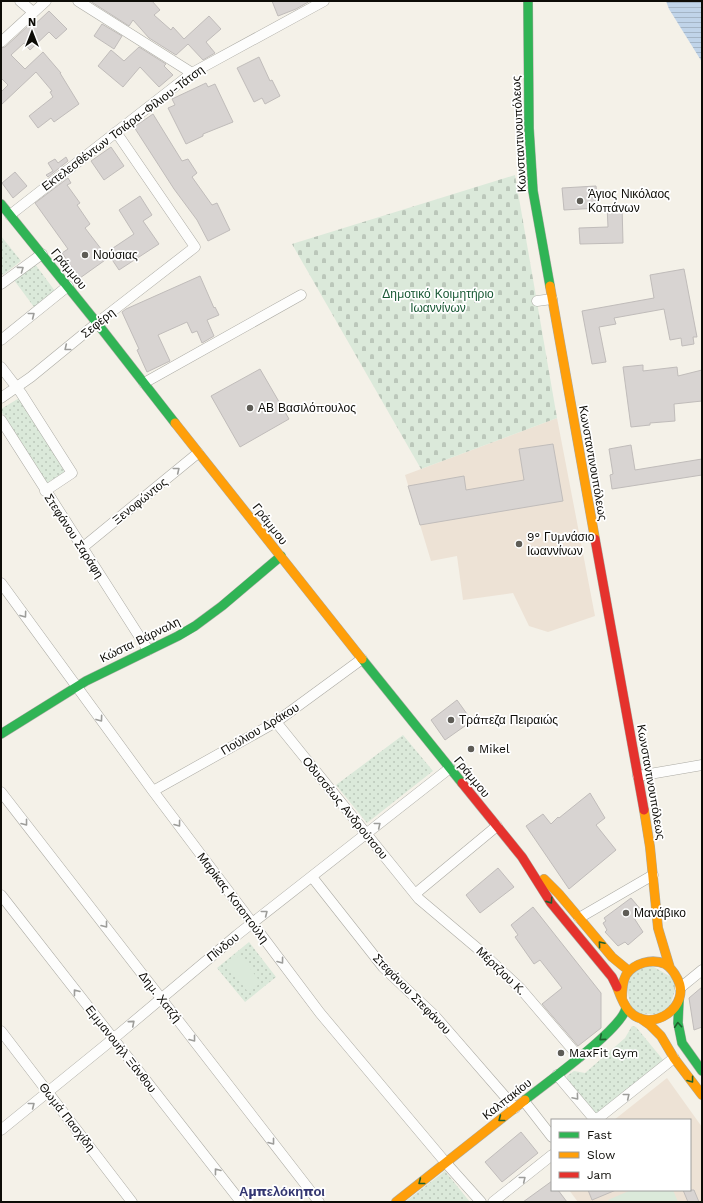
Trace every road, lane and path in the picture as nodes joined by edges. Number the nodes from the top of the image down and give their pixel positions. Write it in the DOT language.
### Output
graph roads {
  1 [pos="20,1"];
  2 [pos="46,1"];
  3 [pos="78,1"];
  4 [pos="324,1"];
  5 [pos="528,1"];
  6 [pos="33,12"];
  7 [pos="1,42"];
  8 [pos="192,73"];
  9 [pos="116,132"];
  10 [pos="1,204"];
  11 [pos="10,215"];
  12 [pos="42,254"];
  13 [pos="1,284"];
  14 [pos="68,286"];
  15 [pos="301,295"];
  16 [pos="552,299"];
  17 [pos="538,301"];
  18 [pos="97,323"];
  19 [pos="1,340"];
  20 [pos="1,367"];
  21 [pos="144,383"];
  22 [pos="17,388"];
  23 [pos="1,398"];
  24 [pos="1,420"];
  25 [pos="198,453"];
  26 [pos="45,491"];
  27 [pos="82,548"];
  28 [pos="281,556"];
  29 [pos="1,583"];
  30 [pos="148,650"];
  31 [pos="362,660"];
  32 [pos="76,686"];
  33 [pos="276,722"];
  34 [pos="1,734"];
  35 [pos="702,765"];
  36 [pos="450,768"];
  37 [pos="638,776"];
  38 [pos="153,791"];
  39 [pos="1,792"];
  40 [pos="497,826"];
  41 [pos="366,834"];
  42 [pos="522,857"];
  43 [pos="653,875"];
  44 [pos="312,876"];
  45 [pos="415,894"];
  46 [pos="1,895"];
  47 [pos="579,918"];
  48 [pos="252,923"];
  49 [pos="658,928"];
  50 [pos="644,962"];
  51 [pos="670,968"];
  52 [pos="702,970"];
  53 [pos="629,971"];
  54 [pos="677,977"];
  55 [pos="680,988"];
  56 [pos="161,998"];
  57 [pos="622,999"];
  58 [pos="679,1000"];
  59 [pos="626,1008"];
  60 [pos="640,1018"];
  61 [pos="1,1031"];
  62 [pos="113,1039"];
  63 [pos="579,1058"];
  64 [pos="674,1058"];
  65 [pos="702,1070"];
  66 [pos="557,1075"];
  67 [pos="48,1092"];
  68 [pos="702,1096"];
  69 [pos="524,1101"];
  70 [pos="515,1108"];
  71 [pos="594,1119"];
  72 [pos="596,1119"];
  73 [pos="1,1130"];
  74 [pos="551,1136"];
  75 [pos="551,1156"];
  76 [pos="446,1163"];
  77 [pos="132,1202"];
  78 [pos="241,1202"];
  79 [pos="319,1202"];
  80 [pos="396,1202"];
  81 [pos="481,1202"];
  82 [pos="493,1202"];
  1 -- 6 [label="street"];
  2 -- 6 [label="street"];
  3 -- 8 [label="street"];
  4 -- 8 [label="street, Εκτελεσθέντων Τσιάρα-Φίλιου-Τάτση"];
  5 -- 16 [label="main road, Κωνσταντινουπόλεως"];
  6 -- 7 [label="street"];
  8 -- 9 [label="street, Εκτελεσθέντων Τσιάρα-Φίλιου-Τάτση"];
  9 -- 11 [label="street, Εκτελεσθέντων Τσιάρα-Φίλιου-Τάτση"];
  9 -- 18 [label="street, Σεφέρη"];
  10 -- 11 [label="main road, Γράμμου"];
  11 -- 12 [label="main road, Γράμμου"];
  13 -- 12 [label="street, one-way"];
  12 -- 14 [label="main road, Γράμμου"];
  14 -- 18 [label="main road, Γράμμου"];
  19 -- 14 [label="street, one-way"];
  15 -- 21 [label="street"];
  16 -- 17 [label="street"];
  16 -- 37 [label="main road, Κωνσταντινουπόλεως"];
  18 -- 21 [label="main road, Γράμμου"];
  18 -- 22 [label="street, Σεφέρη, one-way"];
  20 -- 22 [label="street"];
  21 -- 25 [label="main road, Γράμμου"];
  22 -- 23 [label="street, Σεφέρη"];
  22 -- 26 [label="street"];
  24 -- 26 [label="street, Στεφάνου Σαράφη"];
  27 -- 25 [label="street, Ξενοφώντος, one-way"];
  25 -- 28 [label="main road, Γράμμου"];
  26 -- 27 [label="street, Στεφάνου Σαράφη"];
  27 -- 30 [label="street, Στεφάνου Σαράφη"];
  28 -- 30 [label="main road, Κώστα Βάρναλη"];
  28 -- 31 [label="main road, Γράμμου"];
  29 -- 32 [label="street, Μαρίκας Κοτοπούλη, one-way"];
  30 -- 32 [label="main road, Κώστα Βάρναλη"];
  31 -- 33 [label="street, Πούλιου Δράκου"];
  31 -- 36 [label="main road, Γράμμου"];
  32 -- 34 [label="main road, Κώστα Βάρναλη"];
  32 -- 38 [label="street, Μαρίκας Κοτοπούλη, one-way"];
  33 -- 38 [label="street, Πούλιου Δράκου"];
  33 -- 41 [label="street, Οδυσσέως Ανδρούτσου"];
  35 -- 37 [label="street"];
  36 -- 40 [label="main road, Γράμμου"];
  41 -- 36 [label="street, Πίνδου, one-way"];
  37 -- 43 [label="main road, Κωνσταντινουπόλεως"];
  38 -- 48 [label="street, Μαρίκας Κοτοπούλη, one-way"];
  39 -- 56 [label="street, Δημ. Χατζή, one-way"];
  40 -- 42 [label="main road, Γράμμου"];
  40 -- 45 [label="street"];
  41 -- 44 [label="street, Πίνδου"];
  41 -- 45 [label="street, Οδυσσέως Ανδρούτσου"];
  42 -- 47 [label="main road, Γράμμου"];
  42 -- 57 [label="main road, Γράμμου, one-way"];
  43 -- 47 [label="street"];
  43 -- 49 [label="main road, Κωνσταντινουπόλεως"];
  48 -- 44 [label="street, Πίνδου, one-way"];
  44 -- 70 [label="street, Στεφάνου Στεφάνου"];
  45 -- 63 [label="street, Μέρτζιου Κ."];
  62 -- 46 [label="street, Εμμανουήλ Ξάνθου, one-way"];
  53 -- 47 [label="main road, Γράμμου, one-way"];
  48 -- 56 [label="street, Πίνδου"];
  48 -- 76 [label="street, Μαρίκας Κοτοπούλη, one-way"];
  49 -- 50 [label="main road, Κωνσταντινουπόλεως"];
  49 -- 51 [label="main road, Κωνσταντινουπόλεως"];
  50 -- 51 [label="main road"];
  50 -- 53 [label="main road"];
  51 -- 54 [label="main road"];
  52 -- 54 [label="street"];
  52 -- 55 [label="street"];
  53 -- 57 [label="main road"];
  54 -- 55 [label="main road"];
  55 -- 58 [label="main road"];
  62 -- 56 [label="street, Πίνδου, one-way"];
  56 -- 79 [label="street, Δημ. Χατζή, one-way"];
  57 -- 59 [label="main road, Γράμμου"];
  58 -- 60 [label="main road"];
  65 -- 58 [label="main road, one-way"];
  59 -- 60 [label="main road"];
  59 -- 63 [label="main road, Καλπακίου, one-way"];
  60 -- 64 [label="main road"];
  61 -- 67 [label="street, Θωμά Πασχίδη"];
  62 -- 67 [label="street, Πίνδου"];
  78 -- 62 [label="street, Εμμανουήλ Ξάνθου, one-way"];
  63 -- 66 [label="main road, Καλπακίου"];
  64 -- 68 [label="main road, one-way"];
  72 -- 64 [label="street, one-way"];
  66 -- 69 [label="main road, Καλπακίου"];
  66 -- 71 [label="street, one-way"];
  73 -- 67 [label="street, Πίνδου, one-way"];
  67 -- 77 [label="street, Θωμά Πασχίδη"];
  69 -- 70 [label="main road, Καλπακίου"];
  69 -- 74 [label="street"];
  70 -- 76 [label="main road, Καλπακίου, one-way"];
  82 -- 75 [label="street, one-way"];
  76 -- 80 [label="main road, Καλπακίου, one-way"];
  76 -- 81 [label="street, Μαρίκας Κοτοπούλη"];
}
